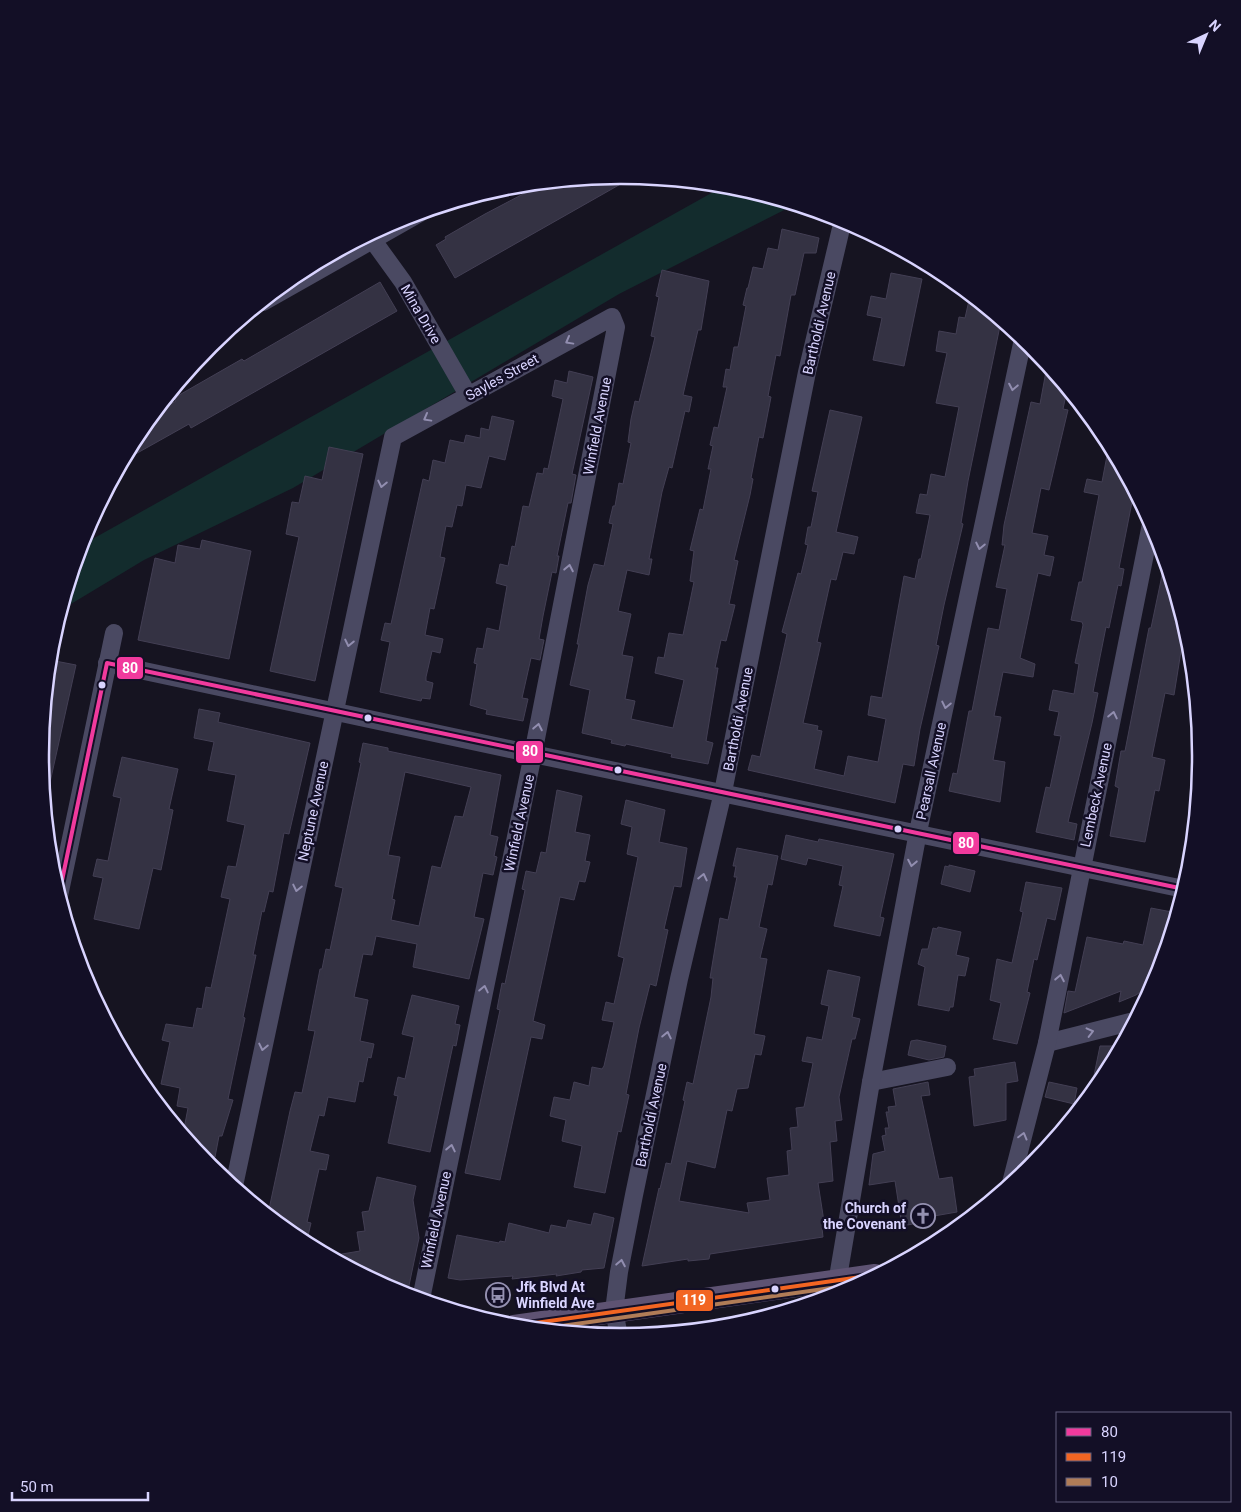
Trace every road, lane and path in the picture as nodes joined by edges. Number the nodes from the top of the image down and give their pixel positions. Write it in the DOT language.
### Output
graph roads {
  1 [pos="841,229"];
  2 [pos="373,241"];
  3 [pos="612,317"];
  4 [pos="1021,348"];
  5 [pos="468,396"];
  6 [pos="392,437"];
  7 [pos="1149,538"];
  8 [pos="114,633"];
  9 [pos="107,663"];
  10 [pos="334,710"];
  11 [pos="533,754"];
  12 [pos="723,792"];
  13 [pos="918,832"];
  14 [pos="1082,867"];
  15 [pos="62,879"];
  16 [pos="1177,887"];
  17 [pos="1126,1023"];
  18 [pos="1047,1044"];
  19 [pos="947,1067"];
  20 [pos="871,1082"];
  21 [pos="1014,1170"];
  22 [pos="236,1178"];
  23 [pos="837,1285"];
  24 [pos="828,1288"];
  25 [pos="423,1292"];
  26 [pos="614,1311"];
  27 [pos="540,1322"];
  28 [pos="617,1328"];
  1 -- 12 [label="street, Bartholdi Avenue"];
  2 -- 5 [label="street, Mina Drive"];
  3 -- 5 [label="street, Sayles Street, one-way"];
  11 -- 3 [label="street, Winfield Avenue, one-way"];
  4 -- 13 [label="street, Pearsall Avenue, one-way"];
  5 -- 6 [label="street, Sayles Street, one-way"];
  6 -- 10 [label="street, Neptune Avenue, one-way"];
  14 -- 7 [label="street, Lembeck Avenue, one-way"];
  8 -- 9 [label="street"];
  9 -- 10 [label="street"];
  9 -- 15 [label="street"];
  10 -- 11 [label="street"];
  10 -- 22 [label="street, Neptune Avenue, one-way"];
  11 -- 12 [label="street"];
  25 -- 11 [label="street, Winfield Avenue, one-way"];
  12 -- 13 [label="street"];
  26 -- 12 [label="street, Bartholdi Avenue, one-way"];
  13 -- 14 [label="street"];
  13 -- 20 [label="street, Pearsall Avenue, one-way"];
  14 -- 16 [label="street"];
  18 -- 14 [label="street, Lembeck Avenue, one-way"];
  18 -- 17 [label="street, one-way"];
  21 -- 18 [label="street, Lembeck Avenue, one-way"];
  19 -- 20 [label="street"];
  20 -- 23 [label="street, Pearsall Avenue"];
  24 -- 26 [label="main road"];
  26 -- 27 [label="main road"];
  26 -- 28 [label="street, Bartholdi Avenue"];
}
